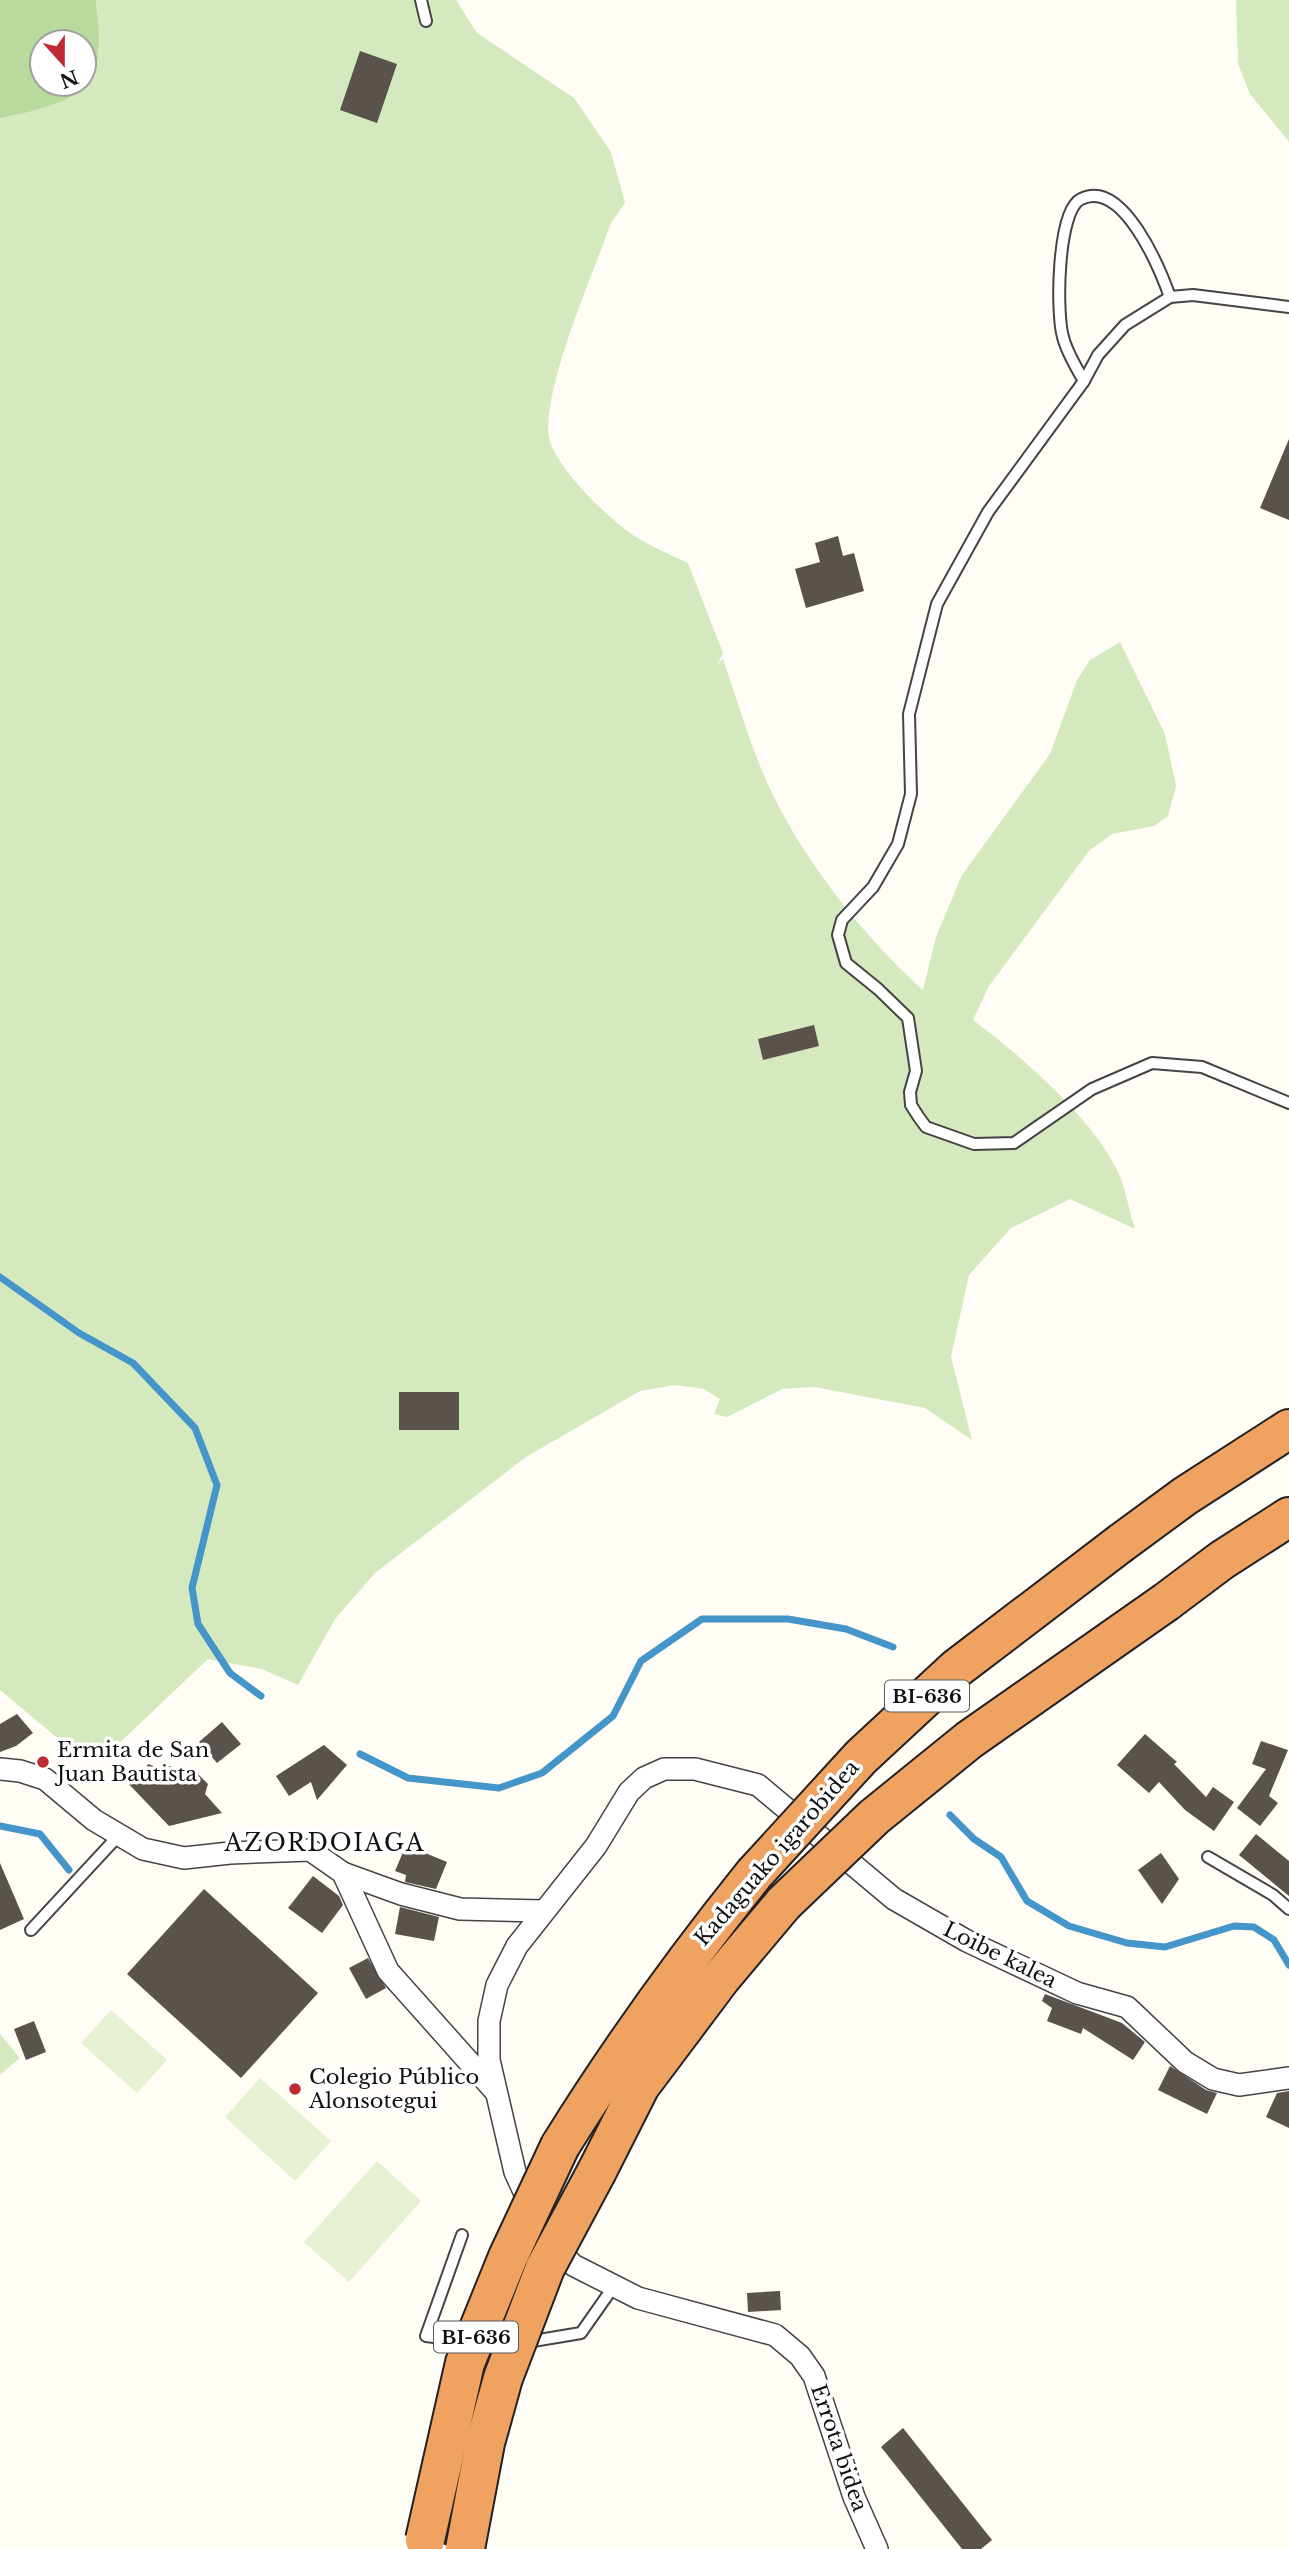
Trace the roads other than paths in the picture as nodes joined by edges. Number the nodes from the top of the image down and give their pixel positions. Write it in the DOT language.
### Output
graph roads {
  1 [pos="421,0"];
  2 [pos="426,21"];
  3 [pos="1170,297"];
  4 [pos="1289,307"];
  5 [pos="1084,381"];
  6 [pos="1289,1102"];
  7 [pos="1289,1429"];
  8 [pos="1289,1517"];
  9 [pos="0,1769"];
  10 [pos="119,1835"];
  11 [pos="1208,1857"];
  12 [pos="343,1873"];
  13 [pos="1289,1909"];
  14 [pos="543,1911"];
  15 [pos="31,1930"];
  16 [pos="1289,2078"];
  17 [pos="499,2095"];
  18 [pos="462,2235"];
  19 [pos="614,2286"];
  20 [pos="487,2344"];
  21 [pos="499,2346"];
  22 [pos="424,2544"];
  23 [pos="465,2549"];
  24 [pos="877,2549"];
  1 -- 2 [label="lane"];
  3 -- 4 [label="lane"];
  3 -- 5 [label="lane"];
  3 -- 5 [label="lane"];
  5 -- 6 [label="lane"];
  7 -- 22 [label="highway, Kadaguako igarobidea / BI-636, bridge"];
  8 -- 23 [label="highway, Kadaguako igarobidea / BI-636, bridge"];
  9 -- 10 [label="street"];
  10 -- 12 [label="street"];
  10 -- 15 [label="lane"];
  11 -- 13 [label="lane"];
  12 -- 14 [label="street"];
  12 -- 17 [label="street"];
  14 -- 16 [label="street, Loibe kalea"];
  14 -- 17 [label="street, Loibe kalea"];
  17 -- 19 [label="street, Errota bidea"];
  18 -- 20 [label="lane"];
  19 -- 21 [label="lane"];
  19 -- 24 [label="street, Errota bidea"];
}
